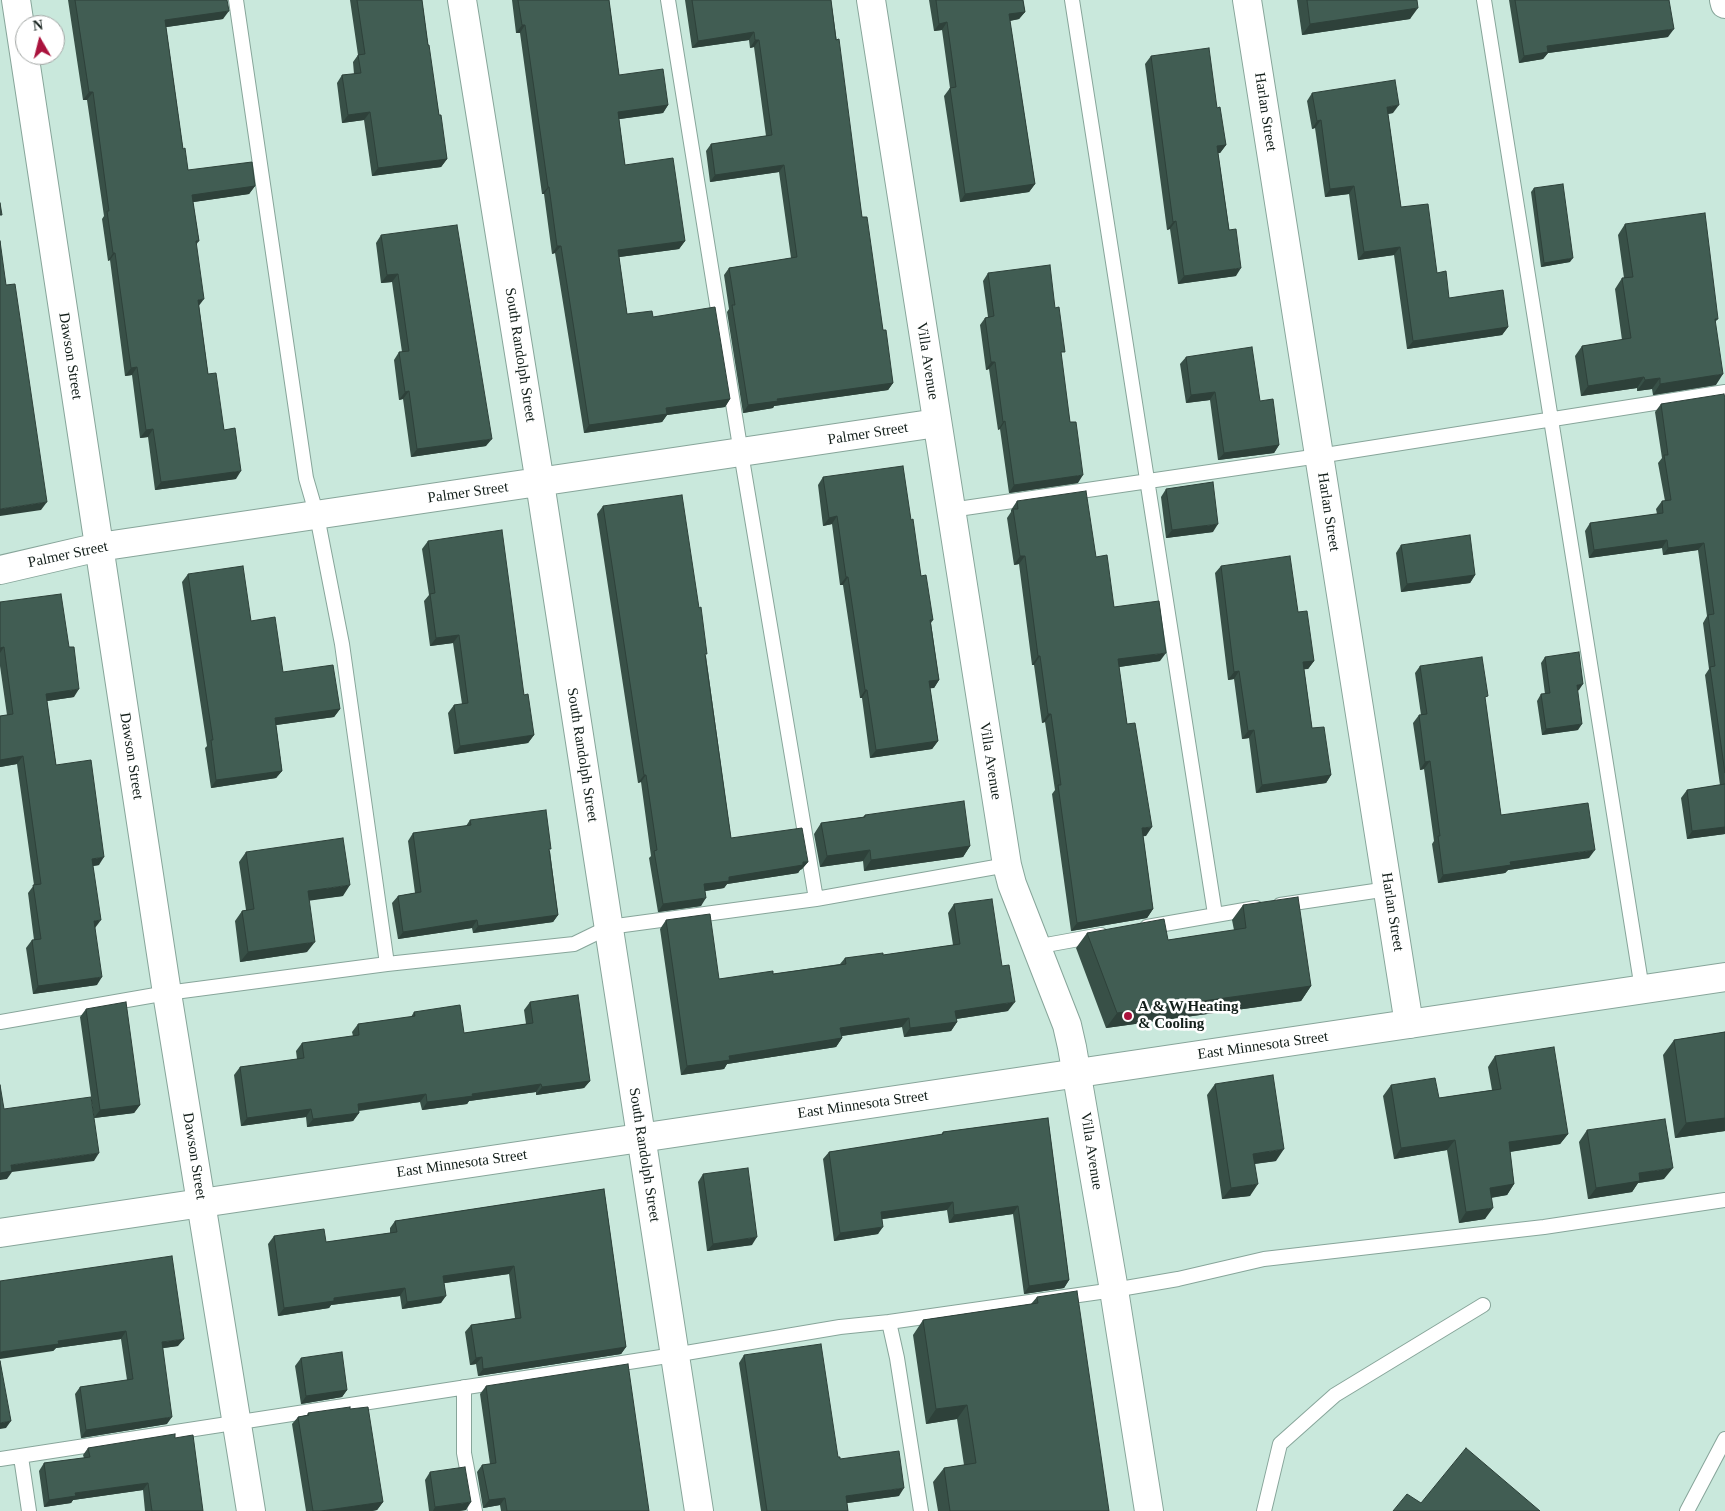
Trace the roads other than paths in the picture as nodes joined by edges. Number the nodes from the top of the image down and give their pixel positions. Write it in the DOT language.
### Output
graph roads {
  1 [pos="16,0"];
  2 [pos="236,0"];
  3 [pos="462,0"];
  4 [pos="668,0"];
  5 [pos="871,0"];
  6 [pos="1072,0"];
  7 [pos="1247,0"];
  8 [pos="1484,0"];
  9 [pos="1724,0"];
  10 [pos="1725,4"];
  11 [pos="1725,392"];
  12 [pos="1552,419"];
  13 [pos="937,423"];
  14 [pos="741,453"];
  15 [pos="1319,456"];
  16 [pos="1146,481"];
  17 [pos="540,483"];
  18 [pos="951,510"];
  19 [pos="316,516"];
  20 [pos="99,547"];
  21 [pos="0,570"];
  22 [pos="1007,865"];
  23 [pos="1388,888"];
  24 [pos="816,899"];
  25 [pos="1215,914"];
  26 [pos="609,926"];
  27 [pos="1137,928"];
  28 [pos="1118,932"];
  29 [pos="1035,947"];
  30 [pos="386,964"];
  31 [pos="1725,977"];
  32 [pos="1642,989"];
  33 [pos="168,993"];
  34 [pos="0,1022"];
  35 [pos="1409,1024"];
  36 [pos="1078,1073"];
  37 [pos="641,1138"];
  38 [pos="1725,1200"];
  39 [pos="202,1202"];
  40 [pos="0,1233"];
  41 [pos="1114,1290"];
  42 [pos="1483,1305"];
  43 [pos="890,1322"];
  44 [pos="674,1355"];
  45 [pos="464,1387"];
  46 [pos="237,1422"];
  47 [pos="1725,1439"];
  48 [pos="21,1457"];
  49 [pos="0,1459"];
  50 [pos="30,1511"];
  51 [pos="251,1511"];
  52 [pos="475,1511"];
  53 [pos="698,1511"];
  54 [pos="921,1511"];
  55 [pos="1149,1511"];
  56 [pos="1264,1511"];
  57 [pos="1687,1511"];
  1 -- 20 [label="street, Dawson Street"];
  2 -- 19 [label="lane"];
  3 -- 17 [label="street, South Randolph Street"];
  4 -- 14 [label="lane"];
  5 -- 13 [label="street, Villa Avenue"];
  6 -- 16 [label="lane"];
  7 -- 15 [label="street, Harlan Street"];
  8 -- 12 [label="lane"];
  9 -- 10 [label="street"];
  11 -- 12 [label="lane"];
  12 -- 15 [label="lane"];
  12 -- 32 [label="lane"];
  13 -- 14 [label="street, Palmer Street"];
  13 -- 18 [label="street, Villa Avenue"];
  14 -- 17 [label="street, Palmer Street"];
  14 -- 24 [label="lane"];
  15 -- 16 [label="lane"];
  15 -- 23 [label="street, Harlan Street"];
  16 -- 18 [label="lane"];
  16 -- 25 [label="lane"];
  17 -- 19 [label="street, Palmer Street"];
  17 -- 26 [label="street, South Randolph Street"];
  18 -- 22 [label="street, Villa Avenue"];
  19 -- 20 [label="street, Palmer Street"];
  19 -- 30 [label="lane"];
  20 -- 21 [label="street, Palmer Street"];
  20 -- 33 [label="street, Dawson Street"];
  22 -- 24 [label="lane"];
  22 -- 29 [label="street, Villa Avenue"];
  23 -- 25 [label="lane"];
  23 -- 35 [label="street, Harlan Street"];
  24 -- 26 [label="lane"];
  25 -- 27 [label="lane"];
  26 -- 30 [label="lane"];
  26 -- 37 [label="street, South Randolph Street"];
  28 -- 29 [label="lane"];
  29 -- 36 [label="street, Villa Avenue"];
  30 -- 33 [label="lane"];
  31 -- 32 [label="street, East Minnesota Street"];
  32 -- 35 [label="street, East Minnesota Street"];
  33 -- 34 [label="lane"];
  33 -- 39 [label="street, Dawson Street"];
  35 -- 36 [label="street, East Minnesota Street"];
  36 -- 37 [label="street, East Minnesota Street"];
  36 -- 41 [label="street, Villa Avenue"];
  37 -- 39 [label="street, East Minnesota Street"];
  37 -- 44 [label="street, South Randolph Street"];
  38 -- 41 [label="lane"];
  39 -- 40 [label="street, East Minnesota Street"];
  39 -- 46 [label="street, Dawson Street"];
  41 -- 43 [label="lane"];
  41 -- 55 [label="street, Villa Avenue"];
  42 -- 56 [label="lane"];
  43 -- 44 [label="lane"];
  43 -- 54 [label="lane"];
  44 -- 45 [label="lane"];
  44 -- 53 [label="street, South Randolph Street"];
  45 -- 46 [label="lane"];
  45 -- 52 [label="lane"];
  46 -- 48 [label="lane"];
  46 -- 51 [label="street, Dawson Street"];
  47 -- 57 [label="lane"];
  48 -- 49 [label="lane"];
  48 -- 50 [label="lane"];
}
